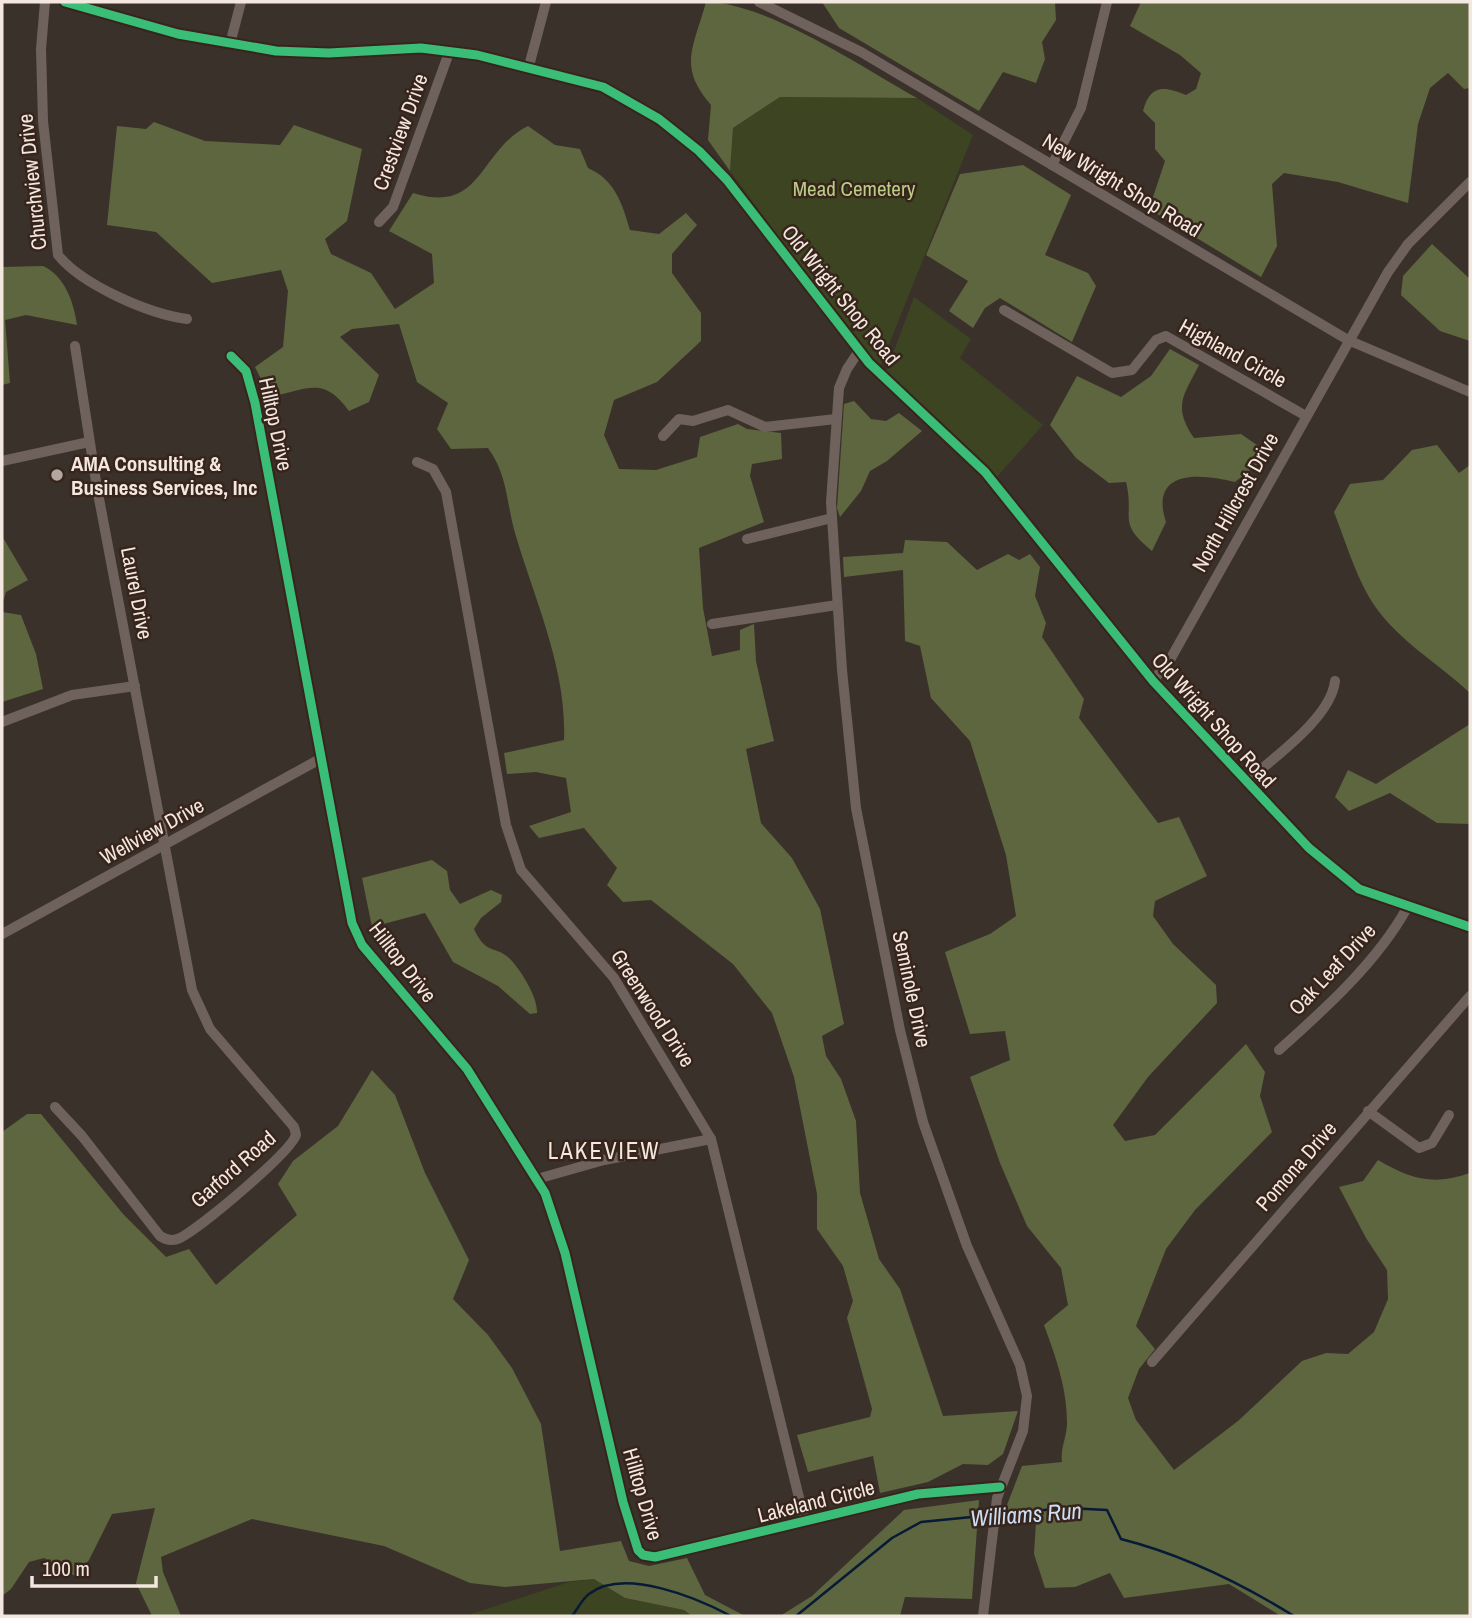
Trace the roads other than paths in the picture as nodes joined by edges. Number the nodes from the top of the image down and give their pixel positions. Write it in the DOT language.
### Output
graph roads {
  1 [pos="45,2"];
  2 [pos="65,2"];
  3 [pos="241,2"];
  4 [pos="546,2"];
  5 [pos="759,2"];
  6 [pos="1107,2"];
  7 [pos="230,44"];
  8 [pos="450,50"];
  9 [pos="528,66"];
  10 [pos="1052,165"];
  11 [pos="1470,182"];
  12 [pos="379,222"];
  13 [pos="1004,310"];
  14 [pos="187,319"];
  15 [pos="1348,340"];
  16 [pos="75,346"];
  17 [pos="859,351"];
  18 [pos="231,356"];
  19 [pos="1470,392"];
  20 [pos="1306,416"];
  21 [pos="836,419"];
  22 [pos="663,436"];
  23 [pos="89,442"];
  24 [pos="2,460"];
  25 [pos="417,462"];
  26 [pos="832,518"];
  27 [pos="747,539"];
  28 [pos="837,605"];
  29 [pos="712,624"];
  30 [pos="1153,681"];
  31 [pos="1335,681"];
  32 [pos="135,686"];
  33 [pos="2,722"];
  34 [pos="320,759"];
  35 [pos="1246,782"];
  36 [pos="165,846"];
  37 [pos="1407,908"];
  38 [pos="1470,927"];
  39 [pos="2,934"];
  40 [pos="1470,996"];
  41 [pos="1279,1050"];
  42 [pos="55,1107"];
  43 [pos="1368,1111"];
  44 [pos="1450,1115"];
  45 [pos="711,1139"];
  46 [pos="537,1179"];
  47 [pos="1152,1362"];
  48 [pos="1000,1488"];
  49 [pos="806,1522"];
  50 [pos="642,1555"];
  51 [pos="983,1616"];
  1 -- 14 [label="street, Churchview Drive"];
  2 -- 7 [label="street, Old Wright Shop Road"];
  3 -- 7 [label="street"];
  4 -- 9 [label="street"];
  5 -- 10 [label="street, New Wright Shop Road"];
  6 -- 10 [label="street"];
  7 -- 8 [label="street, Old Wright Shop Road"];
  8 -- 9 [label="street, Old Wright Shop Road"];
  8 -- 12 [label="street, Crestview Drive"];
  9 -- 17 [label="street, Old Wright Shop Road"];
  10 -- 15 [label="street, New Wright Shop Road"];
  11 -- 15 [label="street, North Hillcrest Drive"];
  13 -- 20 [label="street, Highland Circle"];
  15 -- 19 [label="street, New Wright Shop Road"];
  15 -- 20 [label="street, North Hillcrest Drive"];
  16 -- 23 [label="street, Laurel Drive"];
  17 -- 21 [label="street, Seminole Drive"];
  17 -- 30 [label="street, Old Wright Shop Road"];
  18 -- 34 [label="street, Hilltop Drive"];
  20 -- 30 [label="street, North Hillcrest Drive"];
  21 -- 22 [label="street"];
  21 -- 26 [label="street, Seminole Drive"];
  23 -- 24 [label="street"];
  23 -- 32 [label="street, Laurel Drive"];
  25 -- 45 [label="street, Greenwood Drive"];
  26 -- 27 [label="street"];
  26 -- 28 [label="street, Seminole Drive"];
  28 -- 29 [label="street"];
  28 -- 48 [label="street, Seminole Drive"];
  30 -- 35 [label="street, Old Wright Shop Road"];
  31 -- 35 [label="street"];
  32 -- 33 [label="street"];
  32 -- 36 [label="street, Laurel Drive"];
  34 -- 36 [label="street, Wellview Drive"];
  34 -- 46 [label="street, Hilltop Drive"];
  35 -- 37 [label="street, Old Wright Shop Road"];
  36 -- 39 [label="street, Wellview Drive"];
  36 -- 42 [label="street, Garford Road"];
  37 -- 38 [label="street, Old Wright Shop Road"];
  37 -- 41 [label="street, Oak Leaf Drive"];
  40 -- 43 [label="street, Pomona Drive"];
  43 -- 44 [label="street"];
  43 -- 47 [label="street, Pomona Drive"];
  45 -- 46 [label="street"];
  45 -- 49 [label="street, Greenwood Drive"];
  46 -- 50 [label="street, Hilltop Drive"];
  48 -- 49 [label="street, Lakeland Circle"];
  48 -- 51 [label="street, Seminole Drive"];
  49 -- 50 [label="street, Lakeland Circle"];
}
